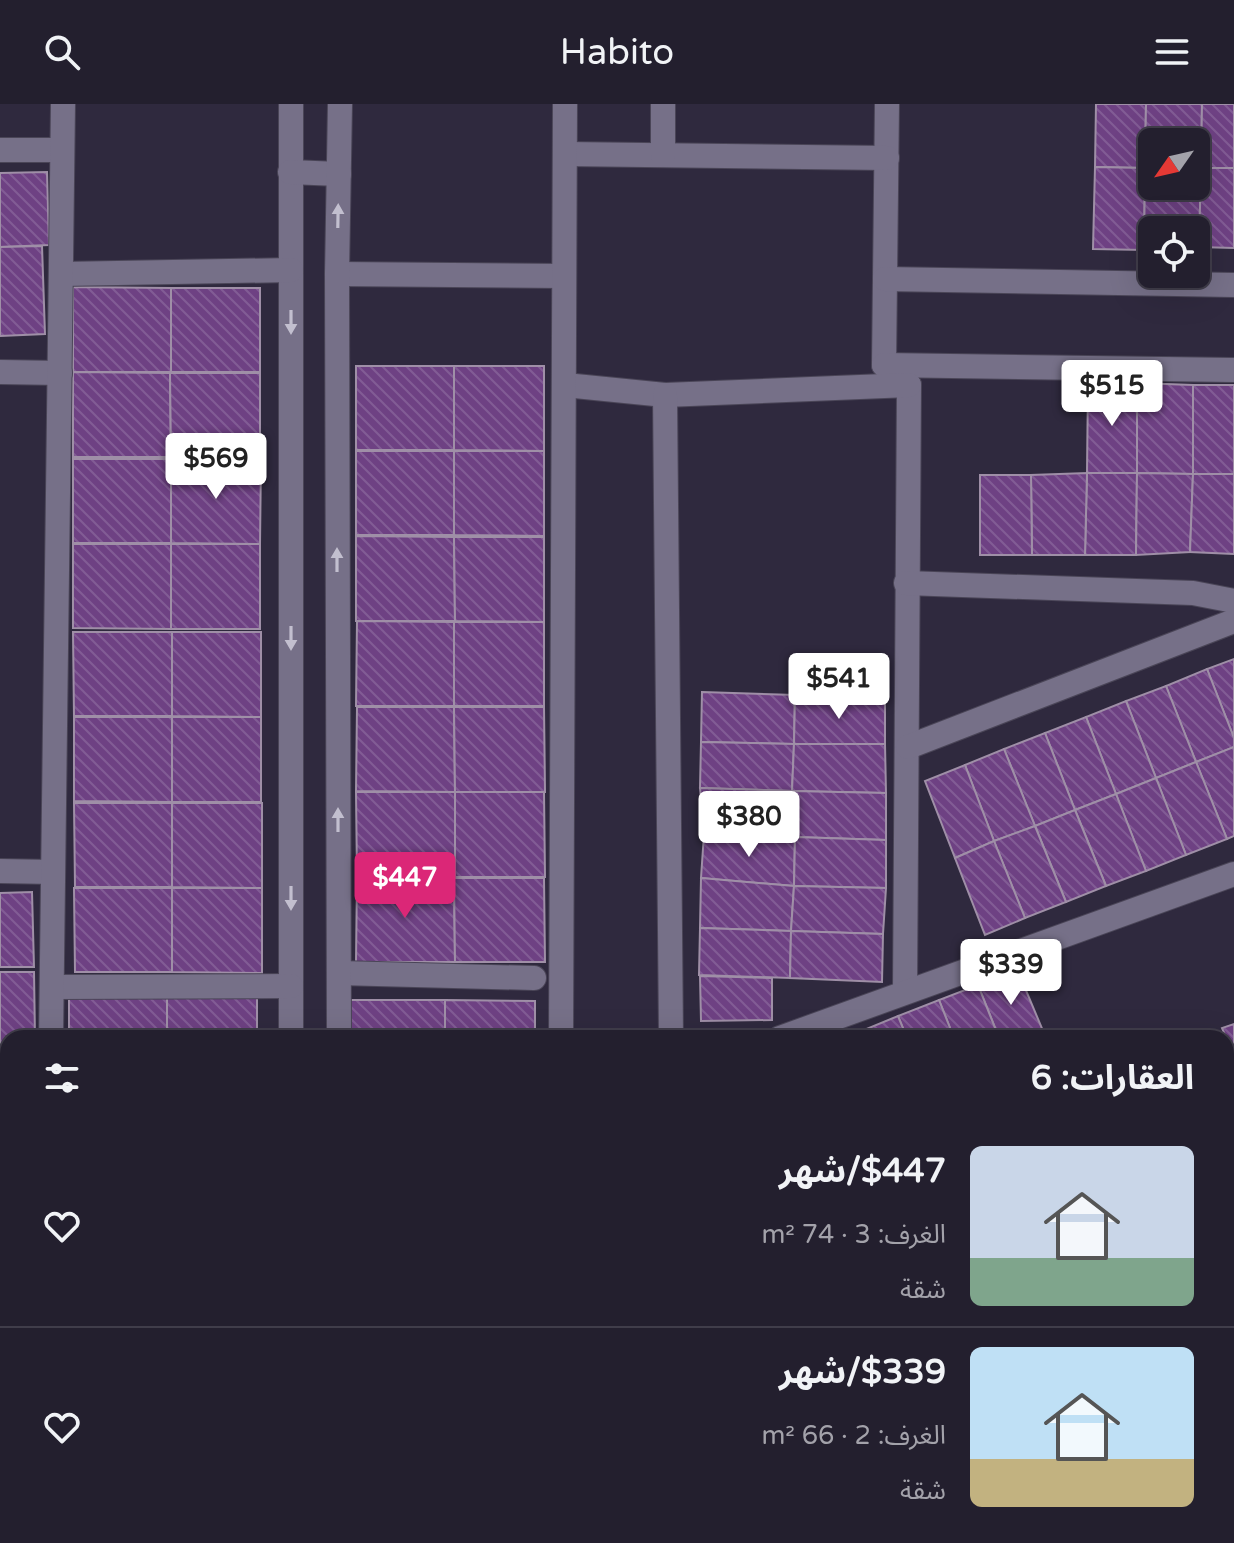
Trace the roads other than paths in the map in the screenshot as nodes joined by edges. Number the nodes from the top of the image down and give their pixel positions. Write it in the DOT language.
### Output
graph roads {
  1 [pos="63,104"];
  2 [pos="291,104"];
  3 [pos="340,104"];
  4 [pos="565,104"];
  5 [pos="663,104"];
  6 [pos="887,104"];
  7 [pos="0,150"];
  8 [pos="62,150"];
  9 [pos="565,154"];
  10 [pos="663,155"];
  11 [pos="887,158"];
  12 [pos="290,172"];
  13 [pos="339,174"];
  14 [pos="291,270"];
  15 [pos="61,274"];
  16 [pos="337,274"];
  17 [pos="563,276"];
  18 [pos="885,279"];
  19 [pos="1234,285"];
  20 [pos="884,365"];
  21 [pos="1234,370"];
  22 [pos="0,372"];
  23 [pos="60,373"];
  24 [pos="565,385"];
  25 [pos="909,385"];
  26 [pos="665,395"];
  27 [pos="906,583"];
  28 [pos="1234,601"];
  29 [pos="1234,621"];
  30 [pos="908,747"];
  31 [pos="0,871"];
  32 [pos="53,872"];
  33 [pos="1234,874"];
  34 [pos="339,973"];
  35 [pos="534,978"];
  36 [pos="291,986"];
  37 [pos="52,987"];
  38 [pos="905,991"];
  39 [pos="51,1030"];
  40 [pos="291,1030"];
  41 [pos="339,1030"];
  42 [pos="561,1030"];
  43 [pos="671,1030"];
  44 [pos="801,1030"];
  1 -- 8 [label="street"];
  2 -- 12 [label="street"];
  3 -- 13 [label="street"];
  4 -- 9 [label="street"];
  5 -- 10 [label="street"];
  6 -- 11 [label="street"];
  7 -- 8 [label="street"];
  8 -- 15 [label="street"];
  9 -- 10 [label="street"];
  9 -- 17 [label="street"];
  10 -- 11 [label="street"];
  11 -- 18 [label="street"];
  12 -- 13 [label="street"];
  12 -- 14 [label="street"];
  16 -- 13 [label="street, one-way"];
  14 -- 15 [label="street"];
  14 -- 36 [label="street, one-way"];
  15 -- 23 [label="street"];
  16 -- 17 [label="street"];
  34 -- 16 [label="street, one-way"];
  17 -- 24 [label="street"];
  18 -- 19 [label="street"];
  18 -- 20 [label="street"];
  20 -- 21 [label="street"];
  20 -- 25 [label="street"];
  22 -- 23 [label="street"];
  23 -- 32 [label="street"];
  24 -- 26 [label="street"];
  24 -- 42 [label="street"];
  25 -- 26 [label="street"];
  25 -- 27 [label="street"];
  26 -- 43 [label="street"];
  27 -- 28 [label="street"];
  27 -- 30 [label="street"];
  29 -- 30 [label="street"];
  30 -- 38 [label="street"];
  31 -- 32 [label="street"];
  32 -- 37 [label="street"];
  33 -- 38 [label="street"];
  34 -- 35 [label="street"];
  34 -- 41 [label="street"];
  36 -- 37 [label="street"];
  36 -- 40 [label="street"];
  37 -- 39 [label="street"];
  38 -- 44 [label="street"];
}
